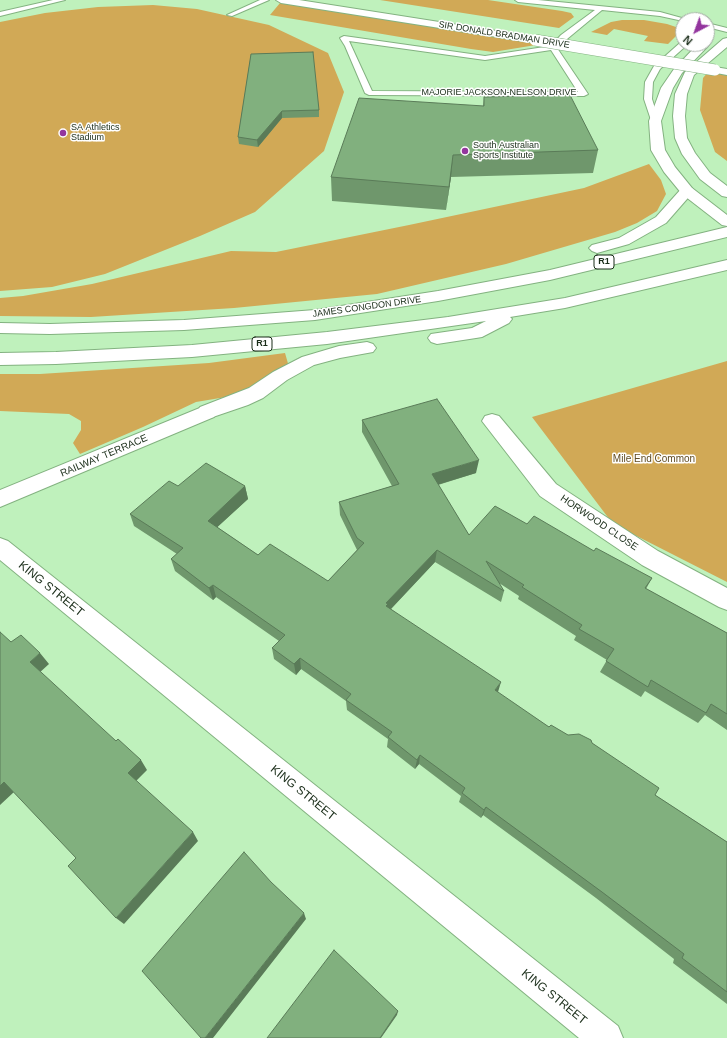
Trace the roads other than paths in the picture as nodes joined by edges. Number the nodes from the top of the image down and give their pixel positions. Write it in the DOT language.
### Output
graph roads {
  1 [pos="62,0"];
  2 [pos="266,0"];
  3 [pos="281,0"];
  4 [pos="518,0"];
  5 [pos="601,8"];
  6 [pos="0,14"];
  7 [pos="230,15"];
  8 [pos="672,17"];
  9 [pos="675,18"];
  10 [pos="675,19"];
  11 [pos="724,26"];
  12 [pos="557,31"];
  13 [pos="715,34"];
  14 [pos="580,35"];
  15 [pos="727,41"];
  16 [pos="552,48"];
  17 [pos="663,49"];
  18 [pos="675,52"];
  19 [pos="696,52"];
  20 [pos="724,59"];
  21 [pos="727,72"];
  22 [pos="656,121"];
  23 [pos="689,154"];
  24 [pos="727,179"];
  25 [pos="688,190"];
  26 [pos="727,193"];
  27 [pos="727,222"];
  28 [pos="727,232"];
  29 [pos="586,250"];
  30 [pos="526,265"];
  31 [pos="727,265"];
  32 [pos="480,288"];
  33 [pos="522,310"];
  34 [pos="0,328"];
  35 [pos="0,359"];
  36 [pos="492,421"];
  37 [pos="0,499"];
  38 [pos="0,547"];
  39 [pos="727,600"];
  40 [pos="606,1038"];
  1 -- 6 [label="lane"];
  2 -- 7 [label="lane"];
  3 -- 21 [label="main road, SIR DONALD BRADMAN DRIVE, bridge"];
  4 -- 5 [label="lane"];
  5 -- 8 [label="lane"];
  5 -- 16 [label="lane"];
  8 -- 9 [label="lane"];
  8 -- 10 [label="lane"];
  11 -- 13 [label="main road"];
  12 -- 14 [label="main road, SIR DONALD BRADMAN DRIVE"];
  15 -- 23 [label="main road"];
  16 -- 16 [label="lane, MAJORIE JACKSON-NELSON DRIVE"];
  17 -- 20 [label="main road"];
  18 -- 22 [label="lane"];
  19 -- 22 [label="main road"];
  22 -- 25 [label="main road"];
  23 -- 24 [label="main road"];
  23 -- 26 [label="main road"];
  25 -- 27 [label="main road"];
  25 -- 29 [label="main road"];
  28 -- 32 [label="main road, JAMES CONGDON DRIVE / R1"];
  30 -- 32 [label="main road"];
  31 -- 33 [label="main road, R1"];
  32 -- 34 [label="main road, JAMES CONGDON DRIVE / R1"];
  33 -- 35 [label="main road, R1"];
  33 -- 37 [label="main road, RAILWAY TERRACE"];
  36 -- 39 [label="main road, HORWOOD CLOSE"];
  38 -- 40 [label="main road, KING STREET"];
}
